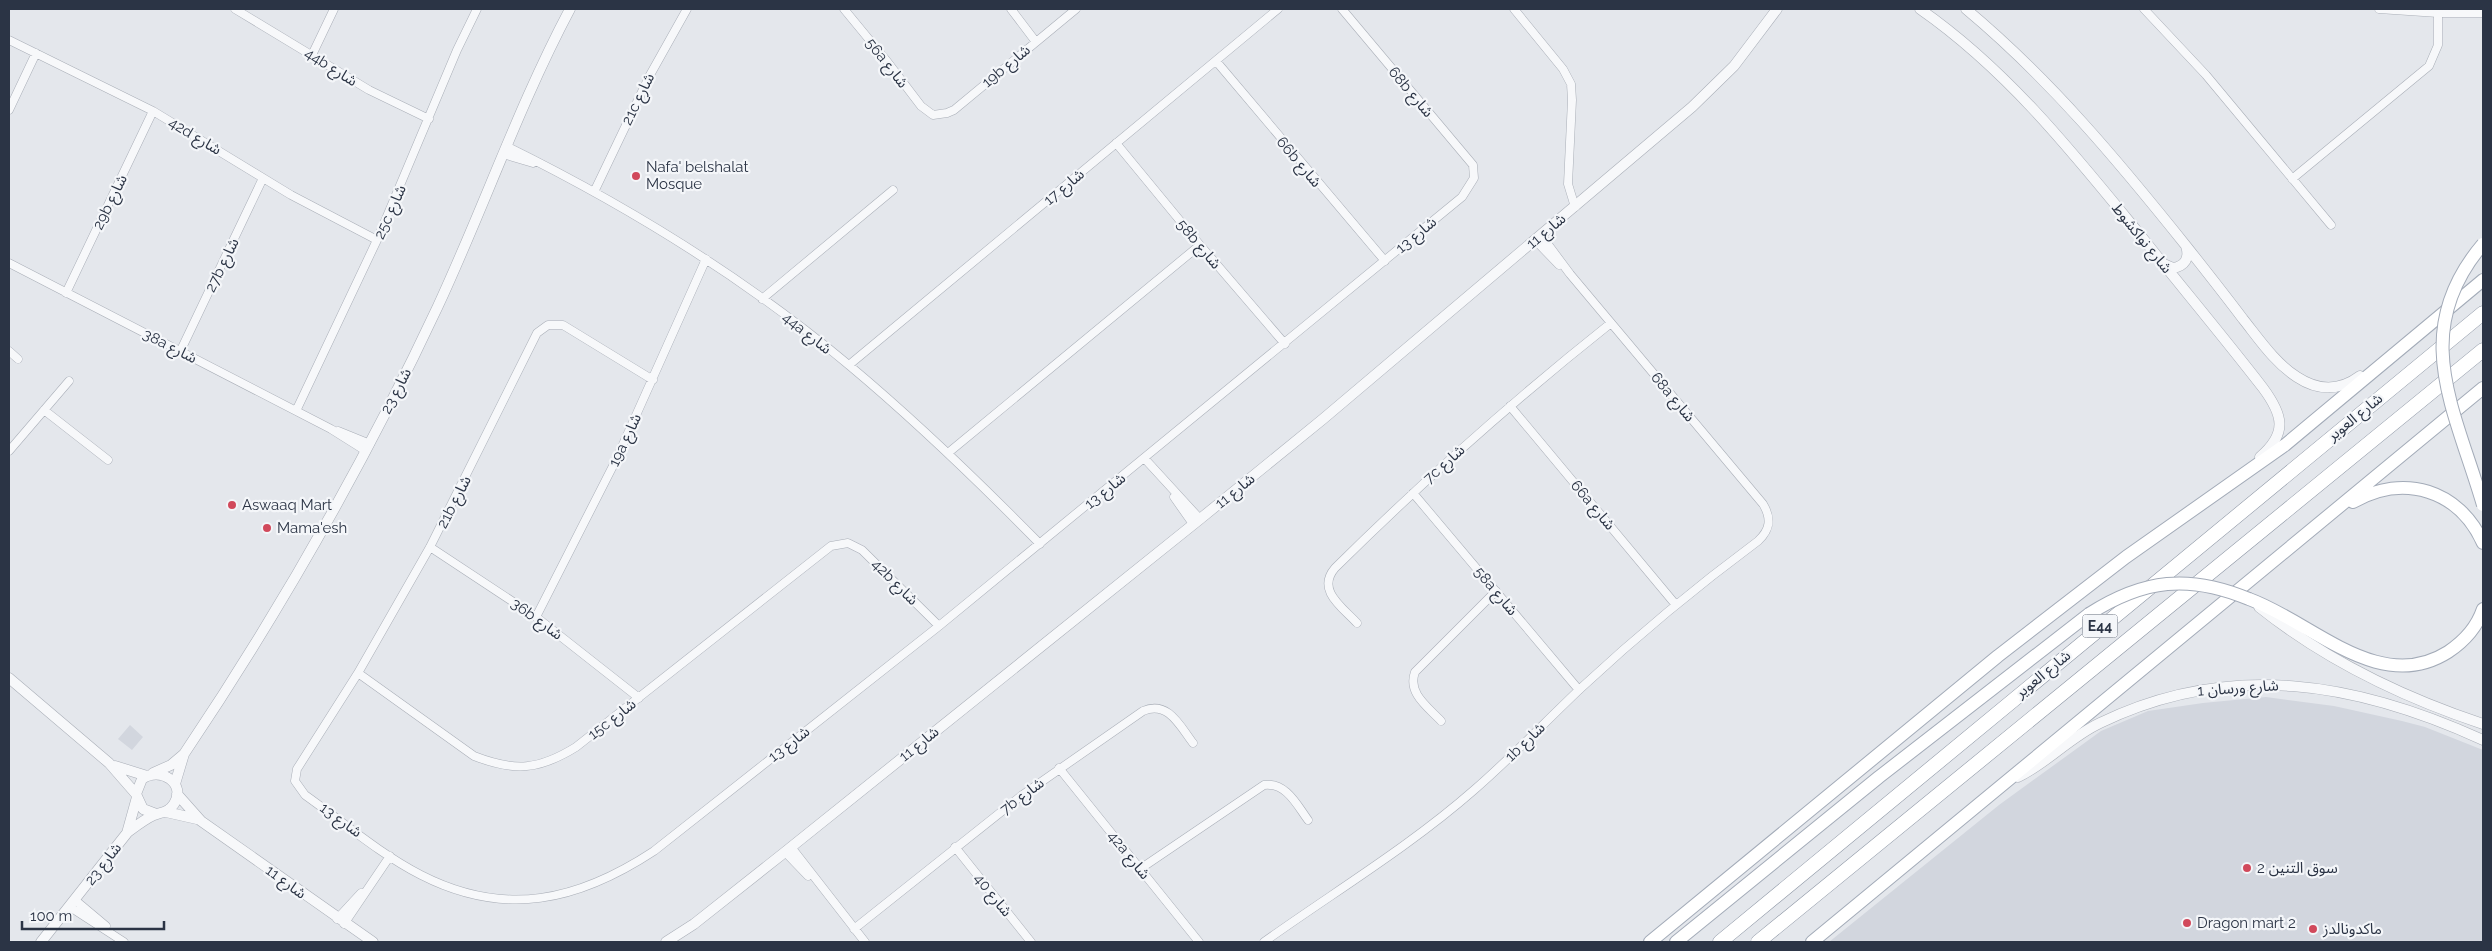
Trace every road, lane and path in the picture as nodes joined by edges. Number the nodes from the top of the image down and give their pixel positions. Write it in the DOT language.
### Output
graph roads {
  1 [pos="235,9"];
  2 [pos="334,9"];
  3 [pos="477,9"];
  4 [pos="570,9"];
  5 [pos="687,9"];
  6 [pos="844,9"];
  7 [pos="1011,9"];
  8 [pos="1076,9"];
  9 [pos="1278,9"];
  10 [pos="1342,9"];
  11 [pos="1514,9"];
  12 [pos="1777,9"];
  13 [pos="1920,9"];
  14 [pos="1966,9"];
  15 [pos="2144,9"];
  16 [pos="2379,9"];
  17 [pos="2438,13"];
  18 [pos="2483,13"];
  19 [pos="9,40"];
  20 [pos="1036,42"];
  21 [pos="36,53"];
  22 [pos="312,55"];
  23 [pos="1216,61"];
  24 [pos="9,110"];
  25 [pos="153,111"];
  26 [pos="933,114"];
  27 [pos="429,119"];
  28 [pos="1116,143"];
  29 [pos="505,150"];
  30 [pos="263,178"];
  31 [pos="1474,178"];
  32 [pos="2292,179"];
  33 [pos="893,190"];
  34 [pos="594,192"];
  35 [pos="1575,207"];
  36 [pos="2331,225"];
  37 [pos="1538,237"];
  38 [pos="378,240"];
  39 [pos="2483,244"];
  40 [pos="1200,245"];
  41 [pos="2186,246"];
  42 [pos="706,259"];
  43 [pos="1384,261"];
  44 [pos="2162,262"];
  45 [pos="9,263"];
  46 [pos="2483,280"];
  47 [pos="66,293"];
  48 [pos="762,299"];
  49 [pos="2483,313"];
  50 [pos="1611,324"];
  51 [pos="1285,344"];
  52 [pos="2404,345"];
  53 [pos="2483,350"];
  54 [pos="9,351"];
  55 [pos="180,352"];
  56 [pos="18,359"];
  57 [pos="849,365"];
  58 [pos="654,380"];
  59 [pos="69,381"];
  60 [pos="2483,388"];
  61 [pos="1510,406"];
  62 [pos="44,410"];
  63 [pos="296,411"];
  64 [pos="368,447"];
  65 [pos="9,452"];
  66 [pos="948,453"];
  67 [pos="1145,459"];
  68 [pos="108,460"];
  69 [pos="2223,487"];
  70 [pos="1413,492"];
  71 [pos="2483,505"];
  72 [pos="1197,522"];
  73 [pos="1769,523"];
  74 [pos="2316,526"];
  75 [pos="848,543"];
  76 [pos="2483,543"];
  77 [pos="1040,544"];
  78 [pos="430,547"];
  79 [pos="1496,591"];
  80 [pos="2249,599"];
  81 [pos="1676,605"];
  82 [pos="2483,609"];
  83 [pos="536,617"];
  84 [pos="1357,623"];
  85 [pos="939,626"];
  86 [pos="358,673"];
  87 [pos="9,678"];
  88 [pos="1579,690"];
  89 [pos="639,698"];
  90 [pos="1441,722"];
  91 [pos="2483,724"];
  92 [pos="2483,740"];
  93 [pos="1193,743"];
  94 [pos="184,754"];
  95 [pos="109,763"];
  96 [pos="1059,768"];
  97 [pos="150,774"];
  98 [pos="295,781"];
  99 [pos="2008,781"];
  100 [pos="176,789"];
  101 [pos="136,796"];
  102 [pos="166,812"];
  103 [pos="156,814"];
  104 [pos="1308,820"];
  105 [pos="201,821"];
  106 [pos="127,833"];
  107 [pos="955,848"];
  108 [pos="788,849"];
  109 [pos="390,856"];
  110 [pos="1140,869"];
  111 [pos="73,903"];
  112 [pos="341,922"];
  113 [pos="854,929"];
  114 [pos="669,941"];
  115 [pos="41,942"];
  116 [pos="124,942"];
  117 [pos="373,942"];
  118 [pos="865,942"];
  119 [pos="1031,942"];
  120 [pos="1199,942"];
  121 [pos="1264,942"];
  122 [pos="1650,942"];
  123 [pos="1676,942"];
  124 [pos="1720,942"];
  125 [pos="1758,942"];
  126 [pos="1812,942"];
  1 -- 22 [label="street, 44b شارع"];
  2 -- 22 [label="street"];
  3 -- 27 [label="street, 25c شارع"];
  4 -- 29 [label="street, شارع 23"];
  5 -- 34 [label="street, 21c شارع"];
  6 -- 26 [label="street, 56a شارع"];
  7 -- 20 [label="street"];
  8 -- 20 [label="street, 19b شارع"];
  9 -- 23 [label="street, شارع 17"];
  10 -- 31 [label="street, 68b شارع"];
  11 -- 35 [label="street"];
  12 -- 35 [label="street, شارع 11"];
  13 -- 44 [label="street, شارع نواكشوط"];
  14 -- 41 [label="street, شارع نواكشوط"];
  15 -- 32 [label="street"];
  16 -- 17 [label="street"];
  17 -- 18 [label="street"];
  17 -- 32 [label="street"];
  19 -- 21 [label="street, 42d شارع"];
  20 -- 26 [label="street, 19b شارع"];
  21 -- 24 [label="street"];
  21 -- 25 [label="street, 42d شارع"];
  22 -- 27 [label="street, 44b شارع"];
  23 -- 28 [label="street, شارع 17"];
  23 -- 43 [label="street, 66b شارع"];
  25 -- 30 [label="street, 42d شارع"];
  25 -- 47 [label="street, 29b شارع"];
  27 -- 38 [label="street, 25c شارع"];
  28 -- 40 [label="street, 58b شارع"];
  28 -- 57 [label="street, شارع 17"];
  29 -- 34 [label="street, 44a شارع"];
  29 -- 64 [label="street, شارع 23"];
  30 -- 38 [label="street, 42d شارع"];
  30 -- 55 [label="street, 27b شارع"];
  31 -- 43 [label="street, شارع 13"];
  32 -- 36 [label="street"];
  33 -- 48 [label="street"];
  34 -- 42 [label="street, 44a شارع"];
  35 -- 37 [label="street, شارع 11"];
  37 -- 50 [label="street, 68a شارع"];
  37 -- 72 [label="street, شارع 11"];
  38 -- 63 [label="street, 25c شارع"];
  39 -- 71 [label="main road, bridge"];
  40 -- 51 [label="street, 58b شارع"];
  40 -- 66 [label="street"];
  41 -- 44 [label="street"];
  41 -- 52 [label="street, شارع نواكشوط"];
  42 -- 48 [label="street, 44a شارع"];
  42 -- 58 [label="street, 19a شارع"];
  43 -- 51 [label="street, شارع 13"];
  44 -- 69 [label="street, شارع نواكشوط"];
  45 -- 47 [label="street, 38a شارع"];
  46 -- 52 [label="main road"];
  47 -- 55 [label="street, 38a شارع"];
  48 -- 57 [label="street, 44a شارع"];
  49 -- 124 [label="highway, شارع العوير / E44"];
  50 -- 61 [label="street, 7c شارع"];
  50 -- 73 [label="street, 68a شارع"];
  51 -- 67 [label="street, شارع 13"];
  52 -- 69 [label="main road"];
  53 -- 125 [label="highway, شارع العوير / E44"];
  54 -- 56 [label="street"];
  55 -- 63 [label="street, 38a شارع"];
  57 -- 66 [label="street, 44a شارع"];
  58 -- 78 [label="street, 21b شارع"];
  58 -- 83 [label="street, 19a شارع"];
  59 -- 62 [label="street"];
  60 -- 74 [label="main road"];
  61 -- 70 [label="street, 7c شارع"];
  61 -- 81 [label="street, 66a شارع"];
  62 -- 65 [label="street"];
  62 -- 68 [label="street"];
  63 -- 64 [label="street, 38a شارع"];
  64 -- 94 [label="street, شارع 23"];
  66 -- 77 [label="street, 44a شارع"];
  67 -- 72 [label="street"];
  67 -- 77 [label="street, شارع 13"];
  69 -- 122 [label="main road"];
  70 -- 79 [label="street, 58a شارع"];
  70 -- 84 [label="street, 7c شارع"];
  72 -- 108 [label="street, شارع 11"];
  73 -- 81 [label="street, 1b شارع"];
  74 -- 76 [label="main road"];
  74 -- 99 [label="main road"];
  75 -- 85 [label="street, 42b شارع"];
  75 -- 89 [label="street, 15c شارع"];
  77 -- 85 [label="street, شارع 13"];
  78 -- 83 [label="street, 36b شارع"];
  78 -- 86 [label="street, 21b شارع"];
  79 -- 88 [label="street, 58a شارع"];
  79 -- 90 [label="street"];
  80 -- 82 [label="main road"];
  80 -- 91 [label="street"];
  80 -- 123 [label="main road, bridge"];
  81 -- 88 [label="street, 1b شارع"];
  83 -- 89 [label="street, 36b شارع"];
  85 -- 109 [label="street, شارع 13"];
  86 -- 89 [label="street, 15c شارع"];
  86 -- 98 [label="street, 21b شارع"];
  87 -- 95 [label="street"];
  88 -- 121 [label="street, 1b شارع"];
  92 -- 99 [label="street, شارع ورسان 1"];
  93 -- 96 [label="street, 7b شارع"];
  94 -- 97 [label="street, شارع 23"];
  94 -- 100 [label="street, شارع 23"];
  95 -- 97 [label="street"];
  95 -- 101 [label="street"];
  96 -- 107 [label="street, 7b شارع"];
  96 -- 110 [label="street, 42a شارع"];
  97 -- 100 [label="street"];
  97 -- 101 [label="street"];
  98 -- 109 [label="street, شارع 13"];
  99 -- 126 [label="main road"];
  100 -- 102 [label="street"];
  100 -- 105 [label="street, شارع 11"];
  101 -- 103 [label="street"];
  101 -- 106 [label="street, شارع 23"];
  102 -- 103 [label="street"];
  102 -- 105 [label="street, شارع 11"];
  103 -- 106 [label="street, شارع 23"];
  104 -- 110 [label="street"];
  105 -- 112 [label="street, شارع 11"];
  106 -- 111 [label="street, شارع 23"];
  107 -- 113 [label="street, 7b شارع"];
  107 -- 119 [label="street, شارع 40"];
  108 -- 113 [label="street"];
  108 -- 114 [label="street, شارع 11"];
  109 -- 112 [label="street"];
  110 -- 120 [label="street, 42a شارع"];
  111 -- 115 [label="street, شارع 23"];
  111 -- 116 [label="street"];
  112 -- 117 [label="street, شارع 11"];
  113 -- 118 [label="street"];
}
